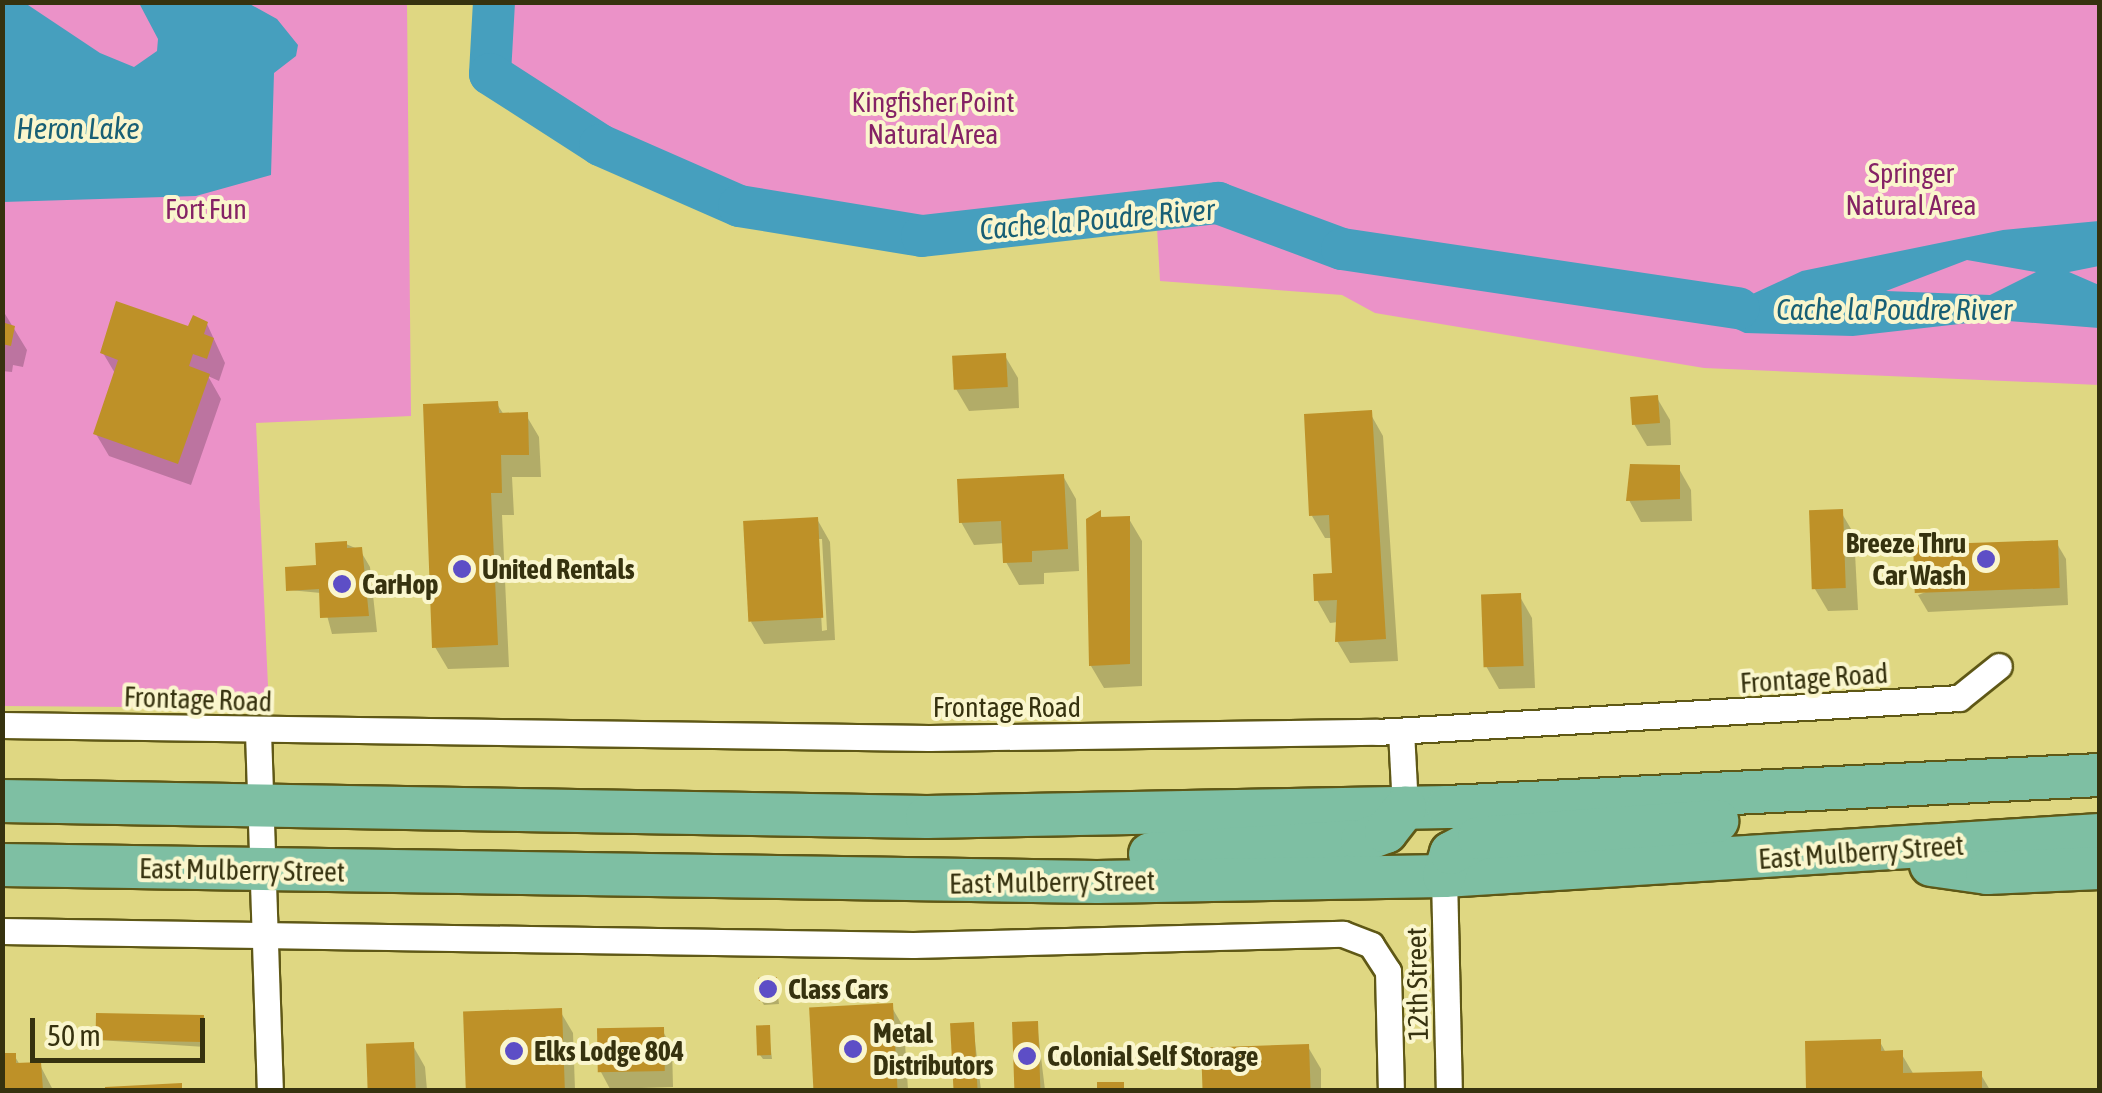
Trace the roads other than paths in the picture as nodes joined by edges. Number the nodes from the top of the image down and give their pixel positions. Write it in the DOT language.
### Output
graph roads {
  1 [pos="1999,666"];
  2 [pos="2,725"];
  3 [pos="258,732"];
  4 [pos="1401,732"];
  5 [pos="2100,749"];
  6 [pos="2100,775"];
  7 [pos="1910,782"];
  8 [pos="1841,787"];
  9 [pos="2,801"];
  10 [pos="260,806"];
  11 [pos="1405,808"];
  12 [pos="2100,835"];
  13 [pos="1847,853"];
  14 [pos="2,865"];
  15 [pos="2100,868"];
  16 [pos="260,870"];
  17 [pos="1444,876"];
  18 [pos="851,880"];
  19 [pos="2,931"];
  20 [pos="262,936"];
  21 [pos="270,1090"];
  22 [pos="1391,1090"];
  23 [pos="1449,1090"];
  1 -- 4 [label="street, Frontage Road"];
  2 -- 3 [label="street, Frontage Road"];
  3 -- 4 [label="street, Frontage Road"];
  3 -- 10 [label="street"];
  4 -- 11 [label="street"];
  5 -- 7 [label="highway"];
  6 -- 7 [label="highway"];
  7 -- 8 [label="highway"];
  8 -- 11 [label="highway"];
  8 -- 17 [label="highway"];
  9 -- 10 [label="highway"];
  10 -- 11 [label="highway"];
  10 -- 16 [label="street"];
  11 -- 18 [label="highway"];
  12 -- 13 [label="highway, East Mulberry Street"];
  13 -- 15 [label="highway"];
  13 -- 17 [label="highway, East Mulberry Street"];
  14 -- 16 [label="highway, East Mulberry Street"];
  16 -- 18 [label="highway, East Mulberry Street"];
  16 -- 20 [label="street"];
  17 -- 18 [label="highway, East Mulberry Street"];
  17 -- 23 [label="street, 12th Street"];
  19 -- 20 [label="street"];
  20 -- 21 [label="street"];
  20 -- 22 [label="street"];
}
